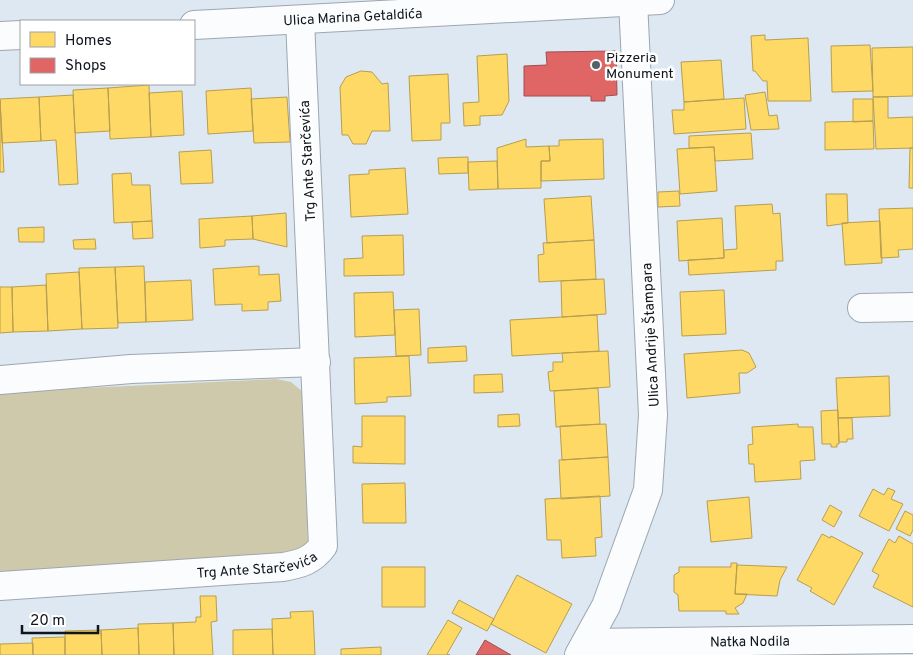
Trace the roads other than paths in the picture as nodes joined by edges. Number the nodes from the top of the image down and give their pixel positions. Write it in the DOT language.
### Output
graph roads {
  1 [pos="660,0"];
  2 [pos="633,1"];
  3 [pos="300,20"];
  4 [pos="195,25"];
  5 [pos="20,35"];
  6 [pos="0,36"];
  7 [pos="862,308"];
  8 [pos="913,308"];
  9 [pos="316,362"];
  10 [pos="0,380"];
  11 [pos="0,586"];
  12 [pos="913,639"];
  13 [pos="583,649"];
  1 -- 2 [label="street, Ulica Marina Getaldića"];
  2 -- 3 [label="street, Ulica Marina Getaldića"];
  2 -- 13 [label="street, Ulica Andrije Štampara"];
  3 -- 4 [label="street, Ulica Marina Getaldića"];
  3 -- 9 [label="street, Trg Ante Starčevića"];
  5 -- 6 [label="street"];
  7 -- 8 [label="street"];
  9 -- 10 [label="street"];
  9 -- 11 [label="street, Trg Ante Starčevića"];
  12 -- 13 [label="street, Natka Nodila"];
}
